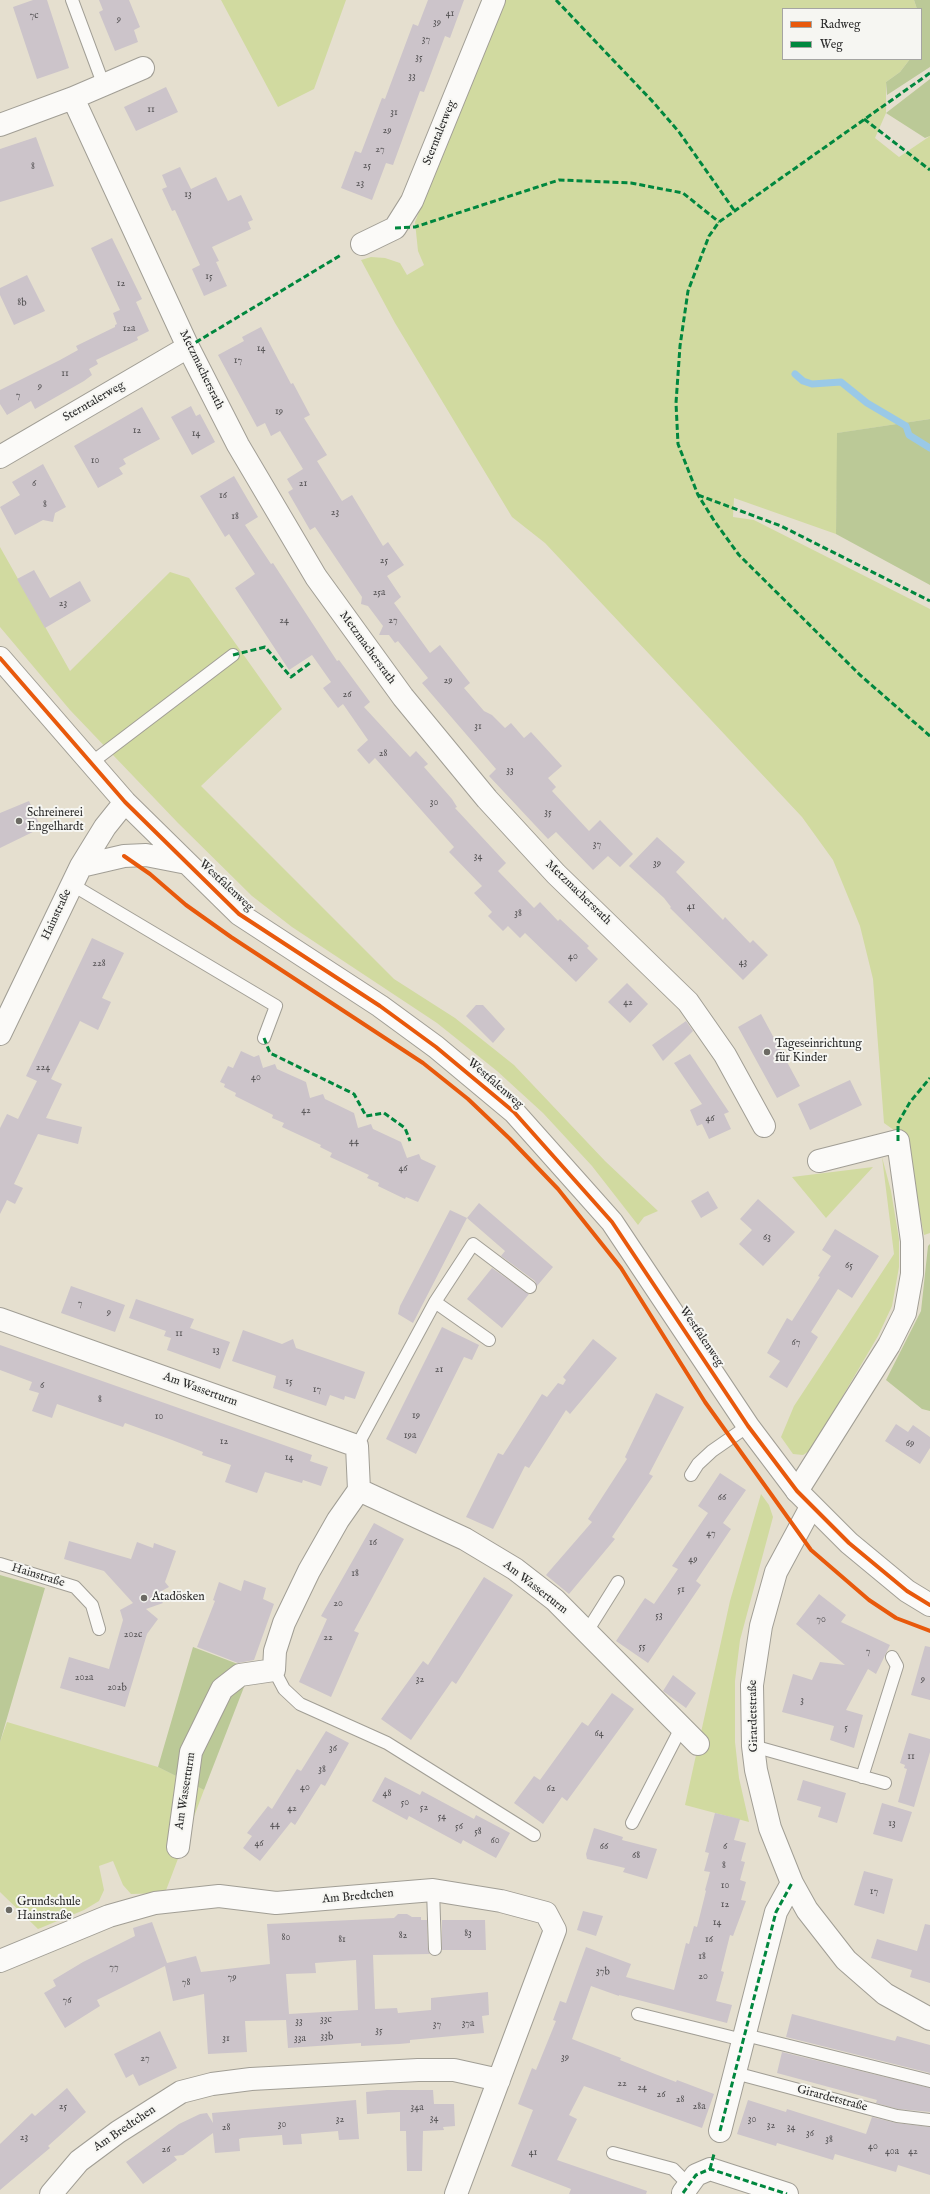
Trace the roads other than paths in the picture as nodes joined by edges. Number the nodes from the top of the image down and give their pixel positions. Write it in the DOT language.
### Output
graph roads {
  1 [pos="72,0"];
  2 [pos="494,0"];
  3 [pos="144,68"];
  4 [pos="104,86"];
  5 [pos="73,98"];
  6 [pos="0,124"];
  7 [pos="362,244"];
  8 [pos="188,347"];
  9 [pos="0,457"];
  10 [pos="234,656"];
  11 [pos="0,658"];
  12 [pos="91,763"];
  13 [pos="125,802"];
  14 [pos="187,863"];
  15 [pos="76,875"];
  16 [pos="0,1034"];
  17 [pos="264,1038"];
  18 [pos="764,1126"];
  19 [pos="819,1161"];
  20 [pos="530,1287"];
  21 [pos="436,1302"];
  22 [pos="0,1319"];
  23 [pos="489,1340"];
  24 [pos="748,1426"];
  25 [pos="357,1446"];
  26 [pos="691,1475"];
  27 [pos="359,1490"];
  28 [pos="797,1491"];
  29 [pos="811,1507"];
  30 [pos="0,1564"];
  31 [pos="618,1582"];
  32 [pos="930,1605"];
  33 [pos="99,1628"];
  34 [pos="586,1633"];
  35 [pos="892,1657"];
  36 [pos="274,1670"];
  37 [pos="681,1728"];
  38 [pos="698,1744"];
  39 [pos="753,1746"];
  40 [pos="862,1777"];
  41 [pos="885,1783"];
  42 [pos="632,1823"];
  43 [pos="534,1835"];
  44 [pos="178,1847"];
  45 [pos="792,1883"];
  46 [pos="433,1890"];
  47 [pos="435,1949"];
  48 [pos="0,1961"];
  49 [pos="638,2014"];
  50 [pos="930,2018"];
  51 [pos="744,2038"];
  52 [pos="735,2073"];
  53 [pos="499,2080"];
  54 [pos="930,2081"];
  55 [pos="930,2120"];
  56 [pos="720,2131"];
  57 [pos="613,2153"];
  58 [pos="685,2188"];
  59 [pos="51,2194"];
  60 [pos="456,2194"];
  61 [pos="787,2194"];
  1 -- 4 [label="lane"];
  2 -- 7 [label="street, Sterntalerweg"];
  3 -- 4 [label="street"];
  4 -- 5 [label="street"];
  5 -- 6 [label="street"];
  5 -- 8 [label="street, Metzmachersrath"];
  8 -- 9 [label="street, Sterntalerweg"];
  8 -- 18 [label="street, Metzmachersrath"];
  10 -- 12 [label="lane"];
  11 -- 12 [label="street, Westfalenweg"];
  12 -- 13 [label="street, Westfalenweg"];
  13 -- 14 [label="street, Westfalenweg"];
  13 -- 15 [label="street, Hainstraße"];
  14 -- 15 [label="street"];
  14 -- 24 [label="street, Westfalenweg"];
  15 -- 16 [label="street, Hainstraße"];
  15 -- 17 [label="lane"];
  19 -- 28 [label="street"];
  20 -- 21 [label="lane"];
  21 -- 23 [label="lane"];
  21 -- 25 [label="lane"];
  22 -- 25 [label="street, Am Wasserturm"];
  24 -- 26 [label="lane"];
  24 -- 28 [label="street, Westfalenweg"];
  25 -- 27 [label="street"];
  27 -- 34 [label="street, Am Wasserturm"];
  27 -- 36 [label="street"];
  28 -- 29 [label="street, Westfalenweg"];
  29 -- 32 [label="street, Westfalenweg"];
  29 -- 39 [label="street, Girardetstraße"];
  30 -- 33 [label="lane, Hainstraße"];
  31 -- 34 [label="lane"];
  34 -- 37 [label="street, Am Wasserturm"];
  35 -- 40 [label="lane"];
  36 -- 43 [label="lane"];
  36 -- 44 [label="street, Am Wasserturm"];
  37 -- 38 [label="street, Am Wasserturm"];
  37 -- 42 [label="lane"];
  39 -- 40 [label="lane"];
  39 -- 45 [label="street, Girardetstraße"];
  40 -- 41 [label="lane"];
  45 -- 50 [label="street, Girardetstraße"];
  45 -- 51 [label="street"];
  46 -- 47 [label="lane"];
  46 -- 48 [label="street, Am Bredtchen"];
  46 -- 53 [label="street, Am Bredtchen"];
  49 -- 51 [label="lane"];
  51 -- 52 [label="street"];
  51 -- 54 [label="lane"];
  52 -- 55 [label="lane, Girardetstraße"];
  52 -- 56 [label="street"];
  53 -- 59 [label="street, Am Bredtchen"];
  53 -- 60 [label="street, Am Bredtchen"];
  57 -- 58 [label="lane"];
  58 -- 61 [label="street"];
}
